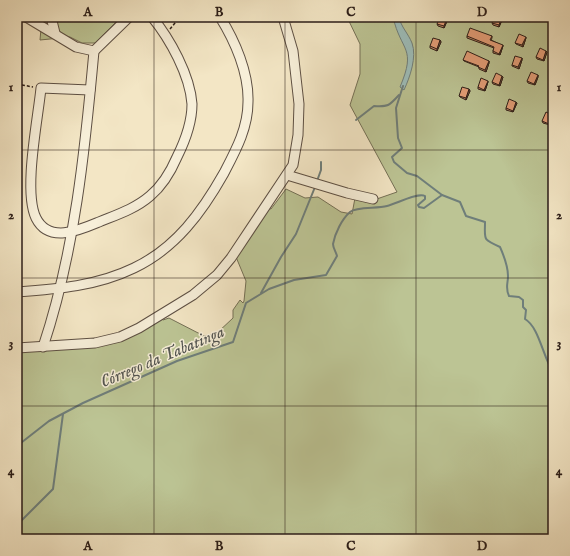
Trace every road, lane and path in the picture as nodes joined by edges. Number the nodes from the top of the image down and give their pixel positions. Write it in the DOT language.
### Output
graph roads {
  1 [pos="26,17"];
  2 [pos="51,17"];
  3 [pos="129,17"];
  4 [pos="152,17"];
  5 [pos="180,17"];
  6 [pos="220,17"];
  7 [pos="283,17"];
  8 [pos="55,33"];
  9 [pos="165,34"];
  10 [pos="94,51"];
  11 [pos="17,84"];
  12 [pos="41,88"];
  13 [pos="90,90"];
  14 [pos="287,175"];
  15 [pos="373,199"];
  16 [pos="72,233"];
  17 [pos="58,289"];
  18 [pos="17,292"];
  19 [pos="43,347"];
  20 [pos="17,348"];
  1 -- 8 [label="street"];
  2 -- 8 [label="street"];
  3 -- 10 [label="street"];
  4 -- 9 [label="street"];
  5 -- 9 [label="path"];
  6 -- 17 [label="street"];
  7 -- 14 [label="street"];
  8 -- 10 [label="street"];
  9 -- 16 [label="street"];
  10 -- 13 [label="street"];
  11 -- 12 [label="path"];
  12 -- 13 [label="street"];
  12 -- 16 [label="street"];
  13 -- 16 [label="street"];
  14 -- 15 [label="street"];
  14 -- 19 [label="street"];
  16 -- 17 [label="street"];
  17 -- 18 [label="street"];
  17 -- 19 [label="street"];
  19 -- 20 [label="street"];
}
